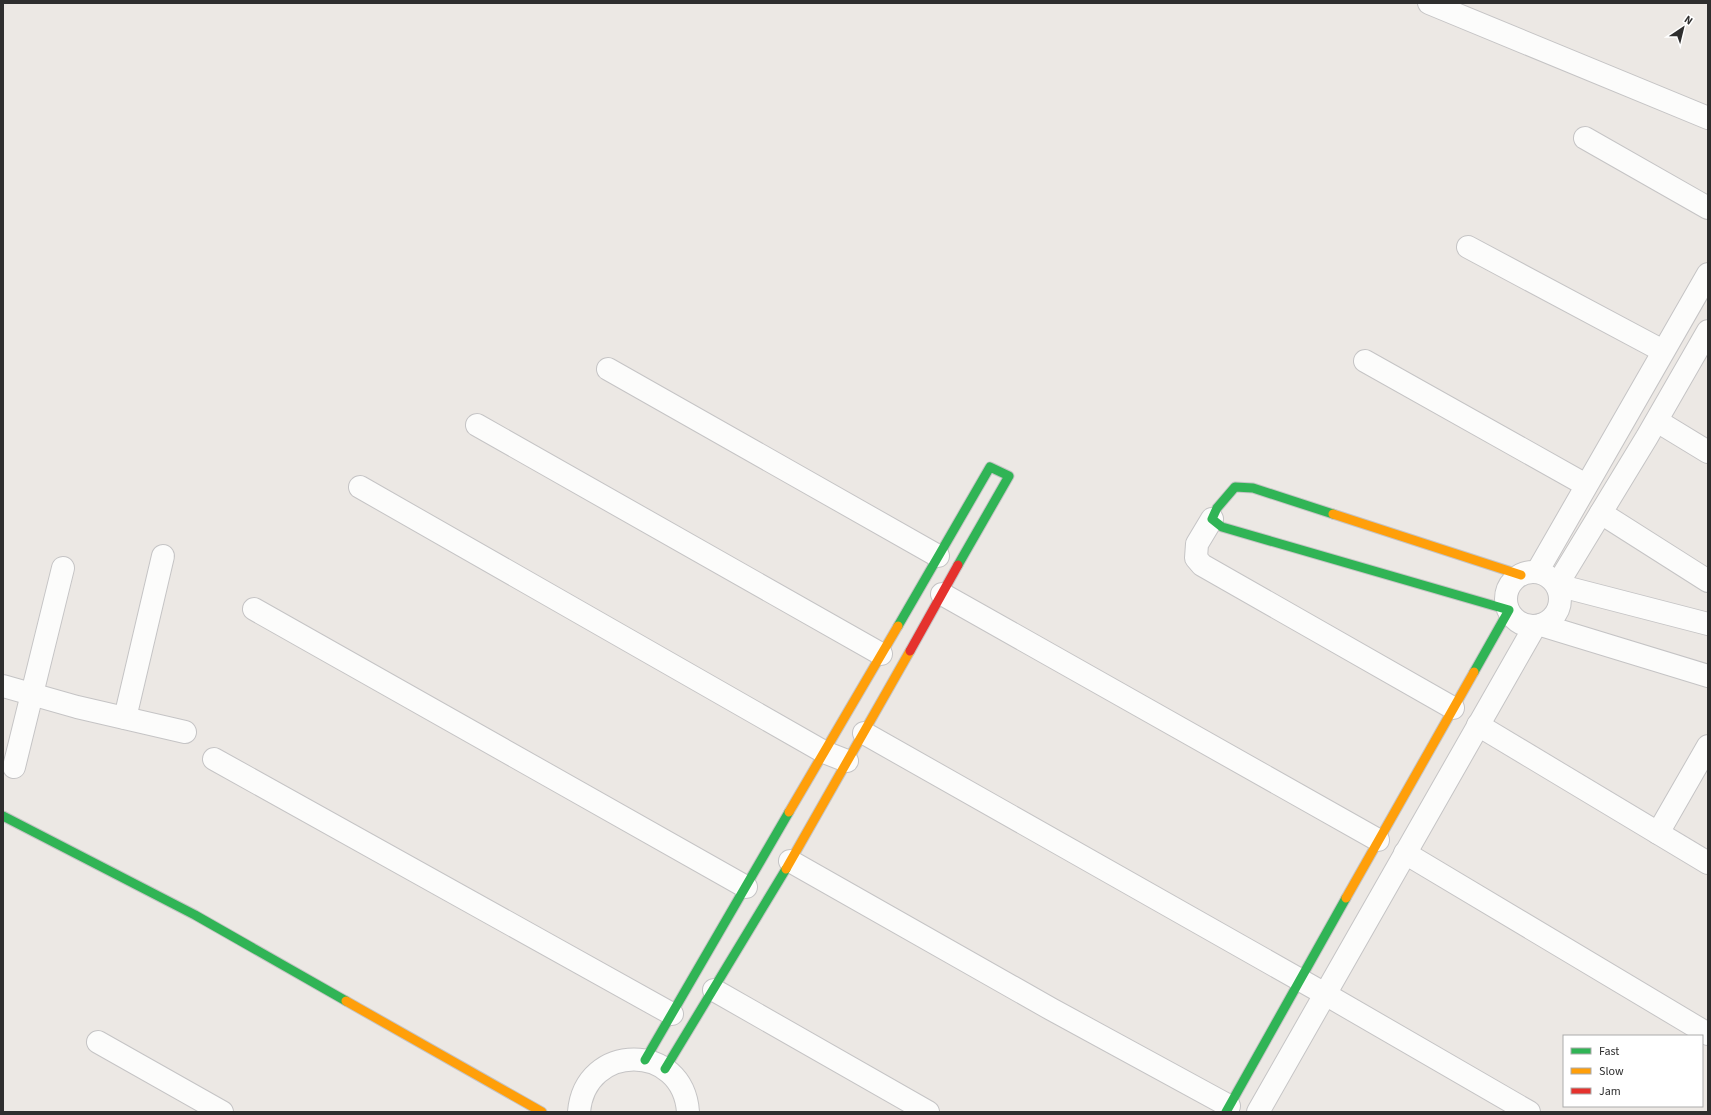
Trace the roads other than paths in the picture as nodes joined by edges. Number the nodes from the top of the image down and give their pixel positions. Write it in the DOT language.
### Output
graph roads {
  1 [pos="1429,3"];
  2 [pos="1708,118"];
  3 [pos="1585,138"];
  4 [pos="1708,208"];
  5 [pos="1468,247"];
  6 [pos="1708,274"];
  7 [pos="1708,331"];
  8 [pos="1663,351"];
  9 [pos="1364,361"];
  10 [pos="608,369"];
  11 [pos="1657,421"];
  12 [pos="477,425"];
  13 [pos="1708,452"];
  14 [pos="1586,485"];
  15 [pos="360,487"];
  16 [pos="1601,513"];
  17 [pos="1212,519"];
  18 [pos="163,556"];
  19 [pos="938,556"];
  20 [pos="63,568"];
  21 [pos="1529,574"];
  22 [pos="1708,581"];
  23 [pos="1557,586"];
  24 [pos="942,594"];
  25 [pos="254,609"];
  26 [pos="1509,610"];
  27 [pos="1708,624"];
  28 [pos="1538,625"];
  29 [pos="881,654"];
  30 [pos="1708,676"];
  31 [pos="3,686"];
  32 [pos="33,694"];
  33 [pos="1453,708"];
  34 [pos="125,718"];
  35 [pos="1478,725"];
  36 [pos="185,732"];
  37 [pos="864,733"];
  38 [pos="1708,746"];
  39 [pos="824,752"];
  40 [pos="214,759"];
  41 [pos="847,762"];
  42 [pos="14,767"];
  43 [pos="3,816"];
  44 [pos="1658,833"];
  45 [pos="1378,840"];
  46 [pos="1405,853"];
  47 [pos="790,861"];
  48 [pos="1708,863"];
  49 [pos="746,887"];
  50 [pos="1300,980"];
  51 [pos="714,990"];
  52 [pos="1325,994"];
  53 [pos="672,1014"];
  54 [pos="1708,1034"];
  55 [pos="98,1042"];
  56 [pos="645,1060"];
  57 [pos="665,1069"];
  58 [pos="1227,1109"];
  59 [pos="222,1112"];
  60 [pos="542,1112"];
  61 [pos="579,1112"];
  62 [pos="688,1112"];
  63 [pos="928,1112"];
  64 [pos="1258,1112"];
  65 [pos="1529,1112"];
  1 -- 2 [label="street"];
  3 -- 4 [label="street"];
  5 -- 8 [label="street"];
  6 -- 8 [label="street"];
  7 -- 11 [label="street"];
  8 -- 14 [label="street"];
  9 -- 14 [label="street"];
  10 -- 19 [label="street"];
  11 -- 13 [label="street"];
  11 -- 16 [label="street"];
  12 -- 29 [label="street"];
  14 -- 21 [label="street"];
  15 -- 39 [label="street"];
  16 -- 22 [label="street"];
  16 -- 23 [label="street"];
  17 -- 21 [label="street"];
  17 -- 26 [label="street"];
  17 -- 33 [label="street"];
  18 -- 34 [label="street"];
  19 -- 24 [label="street"];
  19 -- 29 [label="street"];
  20 -- 32 [label="street"];
  21 -- 23 [label="street"];
  21 -- 26 [label="street"];
  23 -- 27 [label="street"];
  23 -- 28 [label="street"];
  24 -- 37 [label="street"];
  24 -- 45 [label="street"];
  25 -- 49 [label="street"];
  26 -- 28 [label="street"];
  26 -- 33 [label="street"];
  28 -- 30 [label="street"];
  28 -- 35 [label="street"];
  29 -- 39 [label="street"];
  31 -- 32 [label="street"];
  32 -- 34 [label="street"];
  32 -- 42 [label="street"];
  33 -- 45 [label="street"];
  34 -- 36 [label="street"];
  35 -- 44 [label="street"];
  35 -- 46 [label="street"];
  37 -- 41 [label="street"];
  37 -- 50 [label="street"];
  38 -- 44 [label="street"];
  39 -- 41 [label="street"];
  39 -- 49 [label="street"];
  40 -- 53 [label="street"];
  41 -- 47 [label="street"];
  43 -- 60 [label="street"];
  44 -- 48 [label="street"];
  45 -- 50 [label="street"];
  46 -- 52 [label="street"];
  46 -- 54 [label="street"];
  47 -- 51 [label="street"];
  47 -- 58 [label="street"];
  49 -- 53 [label="street"];
  50 -- 52 [label="street"];
  50 -- 58 [label="street"];
  51 -- 57 [label="street"];
  51 -- 63 [label="street"];
  52 -- 64 [label="street"];
  52 -- 65 [label="street"];
  53 -- 56 [label="street"];
  55 -- 59 [label="street"];
  56 -- 57 [label="street"];
  56 -- 61 [label="street"];
  57 -- 62 [label="street"];
}
